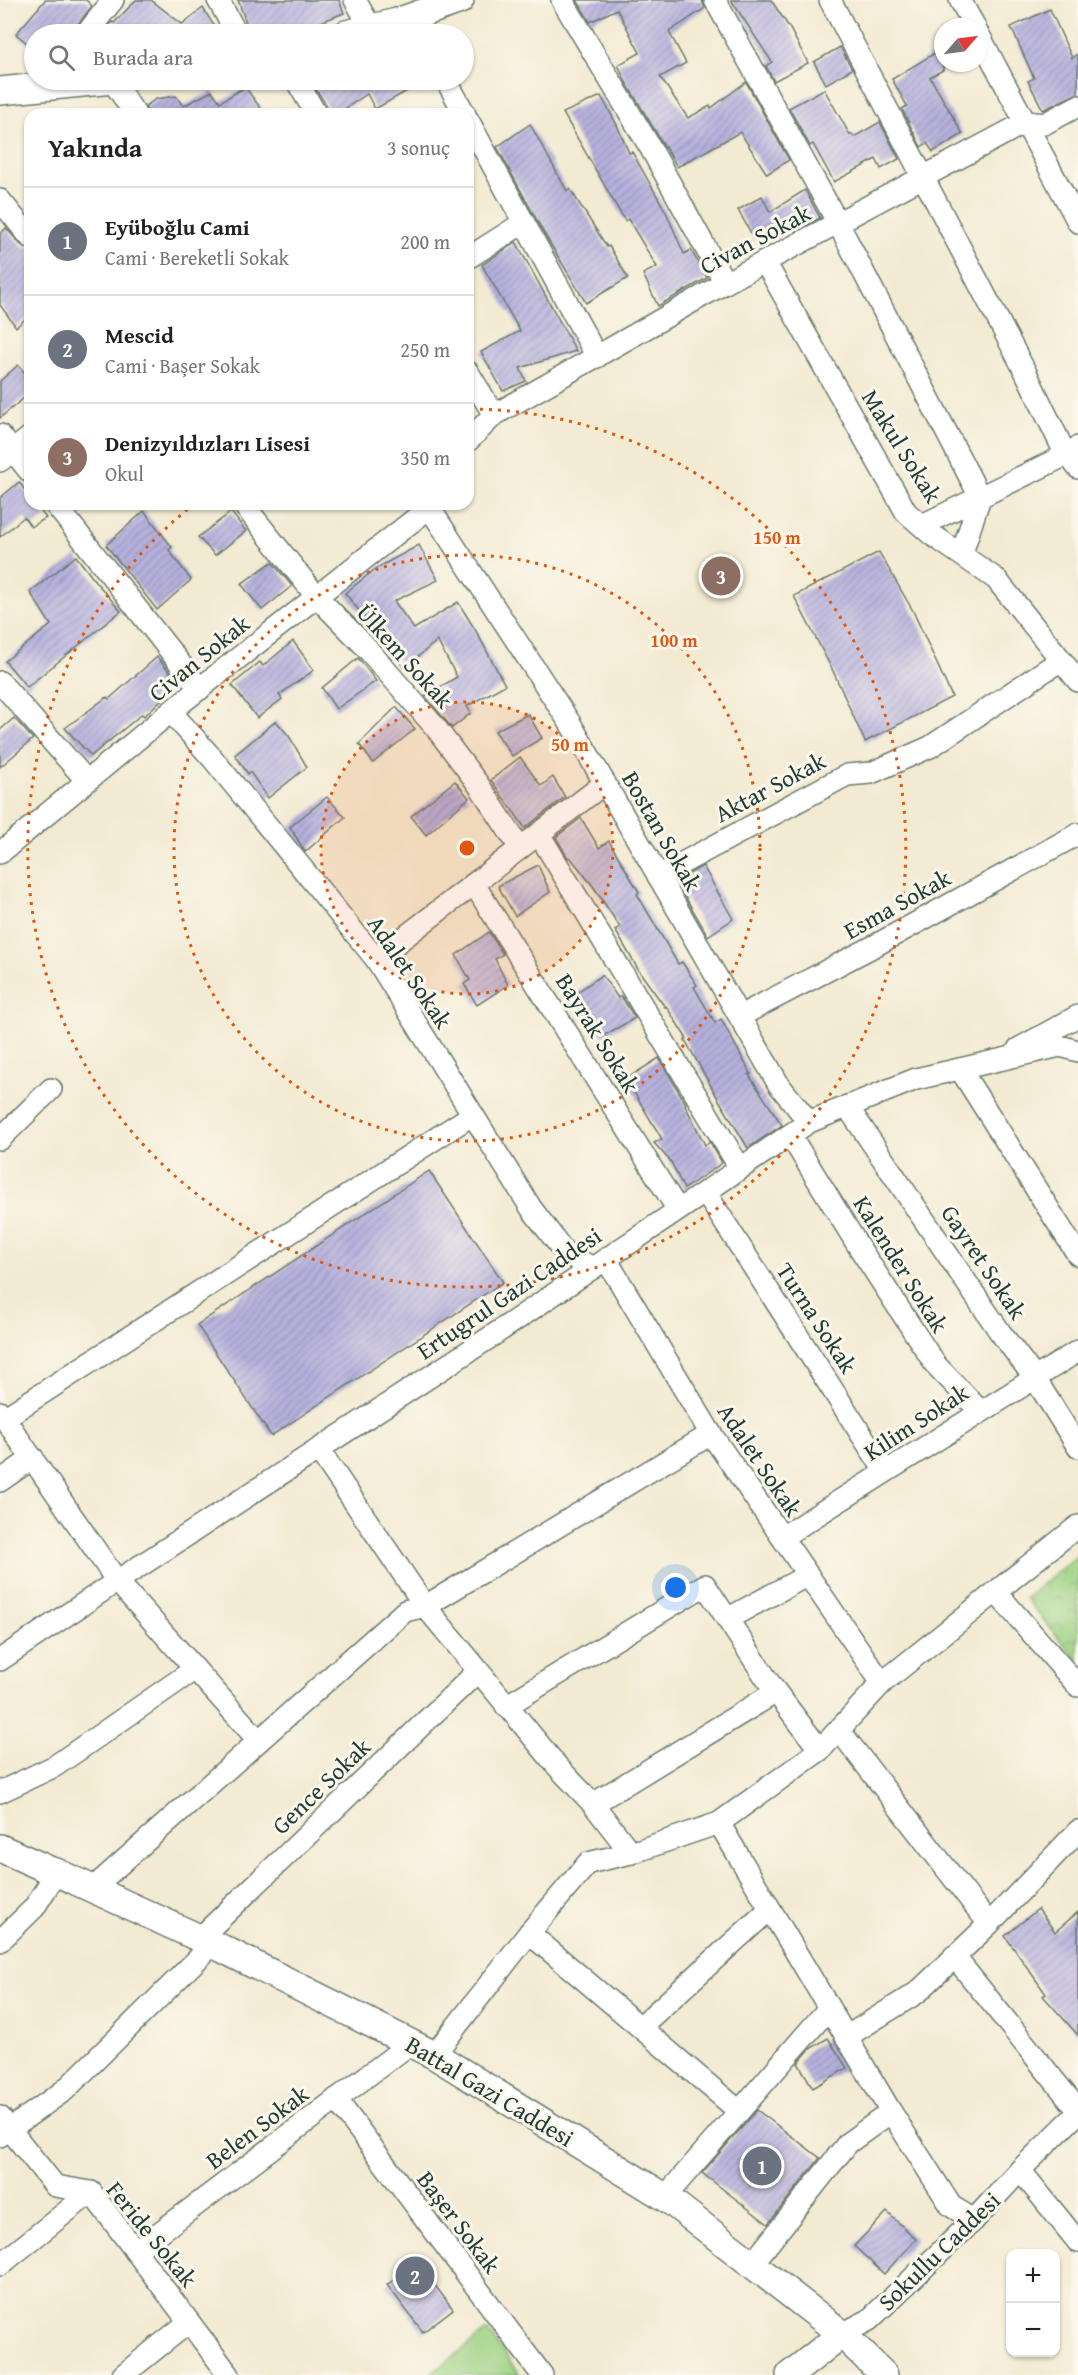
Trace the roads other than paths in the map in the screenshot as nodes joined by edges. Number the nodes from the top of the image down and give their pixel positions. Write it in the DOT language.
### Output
graph roads {
  1 [pos="113,0"];
  2 [pos="218,0"];
  3 [pos="355,0"];
  4 [pos="460,0"];
  5 [pos="562,0"];
  6 [pos="715,0"];
  7 [pos="830,0"];
  8 [pos="960,0"];
  9 [pos="970,18"];
  10 [pos="94,24"];
  11 [pos="231,24"];
  12 [pos="357,24"];
  13 [pos="420,24"];
  14 [pos="988,52"];
  15 [pos="24,87"];
  16 [pos="119,90"];
  17 [pos="302,90"];
  18 [pos="452,90"];
  19 [pos="0,91"];
  20 [pos="1078,106"];
  21 [pos="131,108"];
  22 [pos="312,108"];
  23 [pos="462,108"];
  24 [pos="1026,122"];
  25 [pos="474,131"];
  26 [pos="923,177"];
  27 [pos="0,200"];
  28 [pos="1078,222"];
  29 [pos="838,223"];
  30 [pos="524,224"];
  31 [pos="24,230"];
  32 [pos="474,254"];
  33 [pos="765,262"];
  34 [pos="725,283"];
  35 [pos="597,357"];
  36 [pos="474,382"];
  37 [pos="494,415"];
  38 [pos="474,435"];
  39 [pos="24,440"];
  40 [pos="4,449"];
  41 [pos="1074,457"];
  42 [pos="24,466"];
  43 [pos="980,497"];
  44 [pos="60,510"];
  45 [pos="248,510"];
  46 [pos="423,510"];
  47 [pos="432,510"];
  48 [pos="922,525"];
  49 [pos="962,553"];
  50 [pos="317,597"];
  51 [pos="1061,660"];
  52 [pos="1078,681"];
  53 [pos="0,682"];
  54 [pos="200,689"];
  55 [pos="171,712"];
  56 [pos="87,781"];
  57 [pos="605,783"];
  58 [pos="539,834"];
  59 [pos="1078,834"];
  60 [pos="520,848"];
  61 [pos="0,853"];
  62 [pos="658,876"];
  63 [pos="474,884"];
  64 [pos="376,959"];
  65 [pos="740,1016"];
  66 [pos="1078,1016"];
  67 [pos="1078,1051"];
  68 [pos="995,1061"];
  69 [pos="960,1069"];
  70 [pos="51,1089"];
  71 [pos="847,1107"];
  72 [pos="472,1115"];
  73 [pos="809,1122"];
  74 [pos="790,1134"];
  75 [pos="0,1139"];
  76 [pos="740,1168"];
  77 [pos="705,1192"];
  78 [pos="678,1210"];
  79 [pos="1078,1255"];
  80 [pos="599,1263"];
  81 [pos="1078,1350"];
  82 [pos="1034,1377"];
  83 [pos="980,1411"];
  84 [pos="2,1415"];
  85 [pos="711,1434"];
  86 [pos="1078,1447"];
  87 [pos="319,1450"];
  88 [pos="33,1458"];
  89 [pos="885,1471"];
  90 [pos="0,1481"];
  91 [pos="1078,1526"];
  92 [pos="782,1537"];
  93 [pos="808,1575"];
  94 [pos="117,1581"];
  95 [pos="996,1592"];
  96 [pos="425,1606"];
  97 [pos="727,1619"];
  98 [pos="0,1660"];
  99 [pos="195,1669"];
  100 [pos="478,1671"];
  101 [pos="882,1683"];
  102 [pos="1078,1686"];
  103 [pos="776,1692"];
  104 [pos="506,1706"];
  105 [pos="839,1730"];
  106 [pos="259,1741"];
  107 [pos="820,1750"];
  108 [pos="0,1792"];
  109 [pos="593,1804"];
  110 [pos="719,1823"];
  111 [pos="1078,1831"];
  112 [pos="0,1848"];
  113 [pos="631,1853"];
  114 [pos="56,1873"];
  115 [pos="92,1889"];
  116 [pos="770,1909"];
  117 [pos="989,1924"];
  118 [pos="529,1933"];
  119 [pos="0,1941"];
  120 [pos="207,1941"];
  121 [pos="954,1956"];
  122 [pos="829,2008"];
  123 [pos="640,2027"];
  124 [pos="846,2037"];
  125 [pos="422,2049"];
  126 [pos="336,2099"];
  127 [pos="739,2111"];
  128 [pos="891,2112"];
  129 [pos="1078,2112"];
  130 [pos="3,2128"];
  131 [pos="1020,2170"];
  132 [pos="91,2192"];
  133 [pos="665,2196"];
  134 [pos="974,2220"];
  135 [pos="1078,2242"];
  136 [pos="135,2251"];
  137 [pos="753,2263"];
  138 [pos="0,2265"];
  139 [pos="189,2322"];
  140 [pos="842,2334"];
  141 [pos="123,2375"];
  142 [pos="229,2375"];
  143 [pos="542,2375"];
  144 [pos="790,2375"];
  145 [pos="884,2375"];
  1 -- 10 [label="street"];
  2 -- 11 [label="street"];
  3 -- 12 [label="street"];
  4 -- 13 [label="street"];
  5 -- 34 [label="street"];
  6 -- 29 [label="street"];
  7 -- 26 [label="street"];
  8 -- 9 [label="street"];
  14 -- 24 [label="street"];
  15 -- 19 [label="street"];
  16 -- 21 [label="street"];
  17 -- 22 [label="street"];
  18 -- 23 [label="street"];
  20 -- 24 [label="street, Civan Sokak"];
  24 -- 26 [label="street, Civan Sokak"];
  24 -- 28 [label="street"];
  25 -- 30 [label="street"];
  26 -- 29 [label="street, Civan Sokak"];
  26 -- 41 [label="street"];
  27 -- 31 [label="street"];
  29 -- 33 [label="street, Civan Sokak"];
  29 -- 43 [label="street"];
  30 -- 32 [label="street"];
  30 -- 35 [label="street"];
  33 -- 34 [label="street, Civan Sokak"];
  33 -- 48 [label="street, Makul Sokak"];
  34 -- 35 [label="street, Civan Sokak"];
  35 -- 37 [label="street, Civan Sokak"];
  36 -- 37 [label="street"];
  37 -- 38 [label="street, Civan Sokak"];
  39 -- 40 [label="street"];
  40 -- 42 [label="street"];
  41 -- 43 [label="street"];
  43 -- 48 [label="street"];
  43 -- 49 [label="street"];
  44 -- 54 [label="street"];
  45 -- 50 [label="street, Ülkem Sokak"];
  46 -- 50 [label="street, Civan Sokak"];
  47 -- 57 [label="street, Bostan Sokak"];
  48 -- 49 [label="street, Makul Sokak"];
  49 -- 51 [label="street, Makul Sokak"];
  50 -- 54 [label="street, Civan Sokak"];
  50 -- 60 [label="street, Ülkem Sokak"];
  51 -- 52 [label="street, Makul Sokak"];
  51 -- 62 [label="street, Aktar Sokak"];
  53 -- 56 [label="street"];
  54 -- 55 [label="street, Civan Sokak"];
  55 -- 56 [label="street, Civan Sokak"];
  55 -- 64 [label="street, Adalet Sokak"];
  56 -- 61 [label="street, Civan Sokak"];
  57 -- 58 [label="street"];
  57 -- 62 [label="street, Bostan Sokak"];
  58 -- 60 [label="street"];
  58 -- 76 [label="street"];
  59 -- 65 [label="street, Esma Sokak"];
  60 -- 63 [label="street"];
  62 -- 65 [label="street, Bostan Sokak"];
  63 -- 64 [label="street"];
  63 -- 78 [label="street, Bayrak Sokak"];
  64 -- 72 [label="street, Adalet Sokak"];
  65 -- 73 [label="street, Bostan Sokak"];
  66 -- 68 [label="street"];
  67 -- 68 [label="street, Ertugrul Gazi Caddesi"];
  68 -- 69 [label="street, Ertugrul Gazi Caddesi"];
  69 -- 71 [label="street, Ertugrul Gazi Caddesi"];
  69 -- 79 [label="street"];
  70 -- 75 [label="street"];
  71 -- 73 [label="street, Ertugrul Gazi Caddesi"];
  71 -- 82 [label="street, Gayret Sokak"];
  72 -- 80 [label="street, Adalet Sokak"];
  72 -- 84 [label="street"];
  73 -- 74 [label="street, Ertugrul Gazi Caddesi"];
  74 -- 76 [label="street, Ertugrul Gazi Caddesi"];
  74 -- 83 [label="street, Kalender Sokak"];
  76 -- 77 [label="street, Ertugrul Gazi Caddesi"];
  77 -- 78 [label="street, Ertugrul Gazi Caddesi"];
  77 -- 89 [label="street, Turna Sokak"];
  78 -- 80 [label="street, Ertugrul Gazi Caddesi"];
  80 -- 85 [label="street, Adalet Sokak"];
  80 -- 87 [label="street, Ertugrul Gazi Caddesi"];
  81 -- 82 [label="street, Kilim Sokak"];
  82 -- 83 [label="street, Kilim Sokak"];
  82 -- 86 [label="street, Gayret Sokak"];
  83 -- 89 [label="street, Kilim Sokak"];
  84 -- 88 [label="street"];
  85 -- 92 [label="street, Adalet Sokak"];
  85 -- 96 [label="street"];
  87 -- 94 [label="street, Ertugrul Gazi Caddesi"];
  87 -- 96 [label="street"];
  88 -- 90 [label="street"];
  88 -- 94 [label="street"];
  89 -- 92 [label="street, Kilim Sokak"];
  91 -- 95 [label="street, Belen Sokak"];
  92 -- 93 [label="street, Adalet Sokak"];
  93 -- 97 [label="street"];
  93 -- 101 [label="street, Adalet Sokak"];
  94 -- 98 [label="street, Ertugrul Gazi Caddesi"];
  94 -- 99 [label="street"];
  95 -- 101 [label="street, Belen Sokak"];
  95 -- 102 [label="street"];
  96 -- 100 [label="street"];
  96 -- 106 [label="street"];
  97 -- 103 [label="street"];
  97 -- 104 [label="street"];
  99 -- 106 [label="street"];
  99 -- 108 [label="street"];
  100 -- 104 [label="street"];
  100 -- 120 [label="street, Gence Sokak"];
  101 -- 105 [label="street, Belen Sokak"];
  103 -- 107 [label="street"];
  103 -- 109 [label="street"];
  104 -- 109 [label="street"];
  105 -- 107 [label="street, Belen Sokak"];
  105 -- 117 [label="street"];
  106 -- 115 [label="street"];
  107 -- 110 [label="street, Belen Sokak"];
  109 -- 113 [label="street"];
  110 -- 113 [label="street, Belen Sokak"];
  110 -- 116 [label="street"];
  111 -- 117 [label="street"];
  112 -- 114 [label="street, Battal Gazi Caddesi"];
  113 -- 118 [label="street, Belen Sokak"];
  114 -- 115 [label="street, Battal Gazi Caddesi"];
  114 -- 119 [label="street"];
  115 -- 120 [label="street, Battal Gazi Caddesi"];
  116 -- 122 [label="street"];
  116 -- 123 [label="street"];
  117 -- 121 [label="street"];
  118 -- 123 [label="street"];
  118 -- 125 [label="street, Belen Sokak"];
  120 -- 125 [label="street, Battal Gazi Caddesi"];
  120 -- 130 [label="street, Gence Sokak"];
  121 -- 124 [label="street"];
  121 -- 129 [label="street"];
  122 -- 124 [label="street"];
  122 -- 127 [label="street"];
  123 -- 127 [label="street"];
  124 -- 128 [label="street"];
  125 -- 126 [label="street, Belen Sokak"];
  125 -- 133 [label="street, Battal Gazi Caddesi"];
  126 -- 136 [label="street, Belen Sokak"];
  126 -- 143 [label="street, Başer Sokak"];
  127 -- 133 [label="street"];
  128 -- 134 [label="street"];
  128 -- 137 [label="street"];
  129 -- 131 [label="street, Sokullu Caddesi"];
  130 -- 132 [label="street, Feride Sokak"];
  131 -- 134 [label="street, Sokullu Caddesi"];
  131 -- 135 [label="street"];
  132 -- 136 [label="street, Feride Sokak"];
  132 -- 138 [label="street"];
  133 -- 137 [label="street, Battal Gazi Caddesi"];
  134 -- 140 [label="street, Sokullu Caddesi"];
  136 -- 139 [label="street, Feride Sokak"];
  137 -- 140 [label="street, Battal Gazi Caddesi"];
  139 -- 141 [label="street"];
  139 -- 142 [label="street, Feride Sokak"];
  140 -- 144 [label="street, Sokullu Caddesi"];
  140 -- 145 [label="street, Battal Gazi Caddesi"];
}
